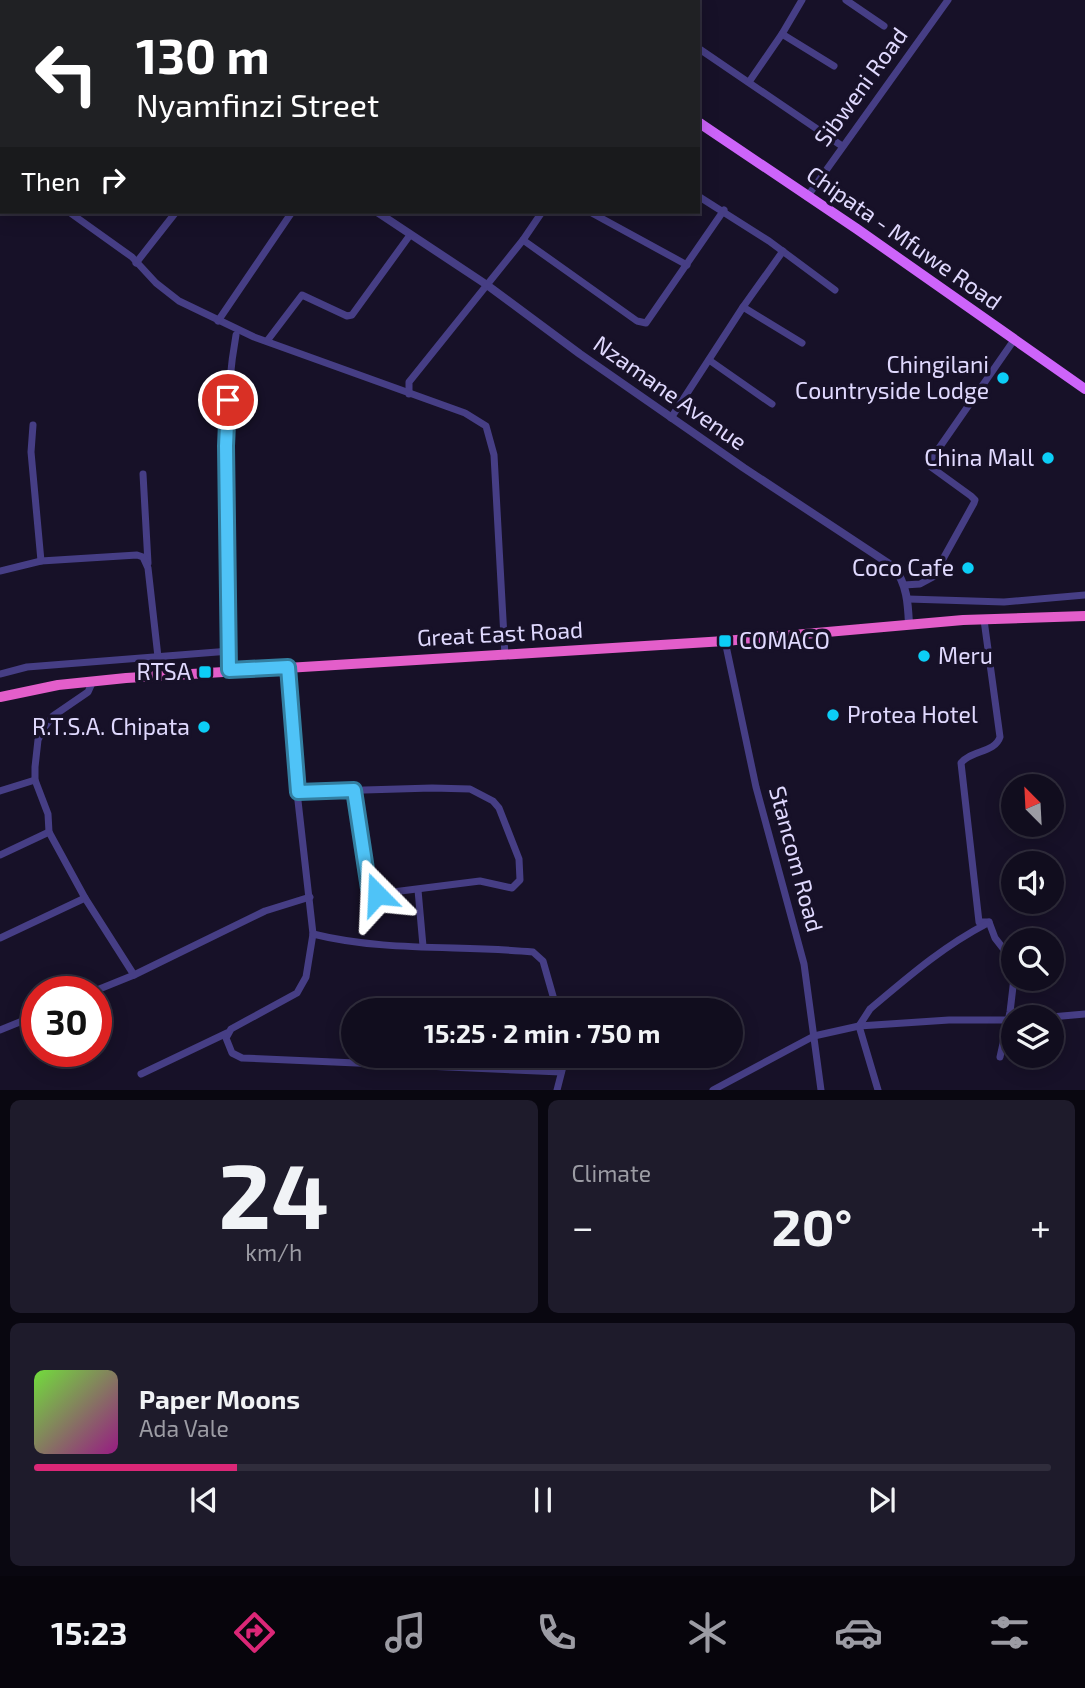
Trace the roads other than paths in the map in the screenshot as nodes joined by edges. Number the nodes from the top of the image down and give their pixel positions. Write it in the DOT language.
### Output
graph roads {
  1 [pos="802,0"];
  2 [pos="846,0"];
  3 [pos="946,0"];
  4 [pos="884,26"];
  5 [pos="782,34"];
  6 [pos="700,49"];
  7 [pos="834,66"];
  8 [pos="749,82"];
  9 [pos="700,123"];
  10 [pos="842,146"];
  11 [pos="700,196"];
  12 [pos="807,197"];
  13 [pos="724,210"];
  14 [pos="72,214"];
  15 [pos="174,214"];
  16 [pos="291,214"];
  17 [pos="380,214"];
  18 [pos="541,214"];
  19 [pos="594,214"];
  20 [pos="410,235"];
  21 [pos="523,240"];
  22 [pos="782,251"];
  23 [pos="136,263"];
  24 [pos="687,265"];
  25 [pos="487,285"];
  26 [pos="835,290"];
  27 [pos="743,307"];
  28 [pos="218,321"];
  29 [pos="236,335"];
  30 [pos="1014,340"];
  31 [pos="267,341"];
  32 [pos="802,343"];
  33 [pos="709,360"];
  34 [pos="1085,389"];
  35 [pos="409,394"];
  36 [pos="772,404"];
  37 [pos="671,418"];
  38 [pos="33,425"];
  39 [pos="143,474"];
  40 [pos="41,561"];
  41 [pos="149,568"];
  42 [pos="0,571"];
  43 [pos="904,585"];
  44 [pos="1085,595"];
  45 [pos="908,599"];
  46 [pos="1085,610"];
  47 [pos="1085,616"];
  48 [pos="1004,619"];
  49 [pos="984,620"];
  50 [pos="909,624"];
  51 [pos="724,641"];
  52 [pos="230,651"];
  53 [pos="505,656"];
  54 [pos="158,657"];
  55 [pos="288,667"];
  56 [pos="229,670"];
  57 [pos="0,674"];
  58 [pos="93,681"];
  59 [pos="0,697"];
  60 [pos="35,779"];
  61 [pos="354,790"];
  62 [pos="0,791"];
  63 [pos="298,792"];
  64 [pos="49,832"];
  65 [pos="0,855"];
  66 [pos="418,890"];
  67 [pos="310,897"];
  68 [pos="85,898"];
  69 [pos="989,922"];
  70 [pos="313,934"];
  71 [pos="0,938"];
  72 [pos="423,946"];
  73 [pos="1001,946"];
  74 [pos="134,975"];
  75 [pos="112,984"];
  76 [pos="554,998"];
  77 [pos="1085,1014"];
  78 [pos="1064,1016"];
  79 [pos="1001,1020"];
  80 [pos="21,1021"];
  81 [pos="859,1026"];
  82 [pos="0,1030"];
  83 [pos="229,1031"];
  84 [pos="814,1037"];
  85 [pos="1001,1054"];
  86 [pos="1000,1057"];
  87 [pos="562,1068"];
  88 [pos="561,1072"];
  89 [pos="141,1074"];
  90 [pos="557,1090"];
  91 [pos="713,1090"];
  92 [pos="821,1090"];
  93 [pos="878,1090"];
  1 -- 5 [label="street"];
  2 -- 4 [label="street"];
  3 -- 10 [label="street, Sibweni Road"];
  5 -- 7 [label="street"];
  5 -- 8 [label="street"];
  6 -- 8 [label="street"];
  8 -- 10 [label="street"];
  9 -- 12 [label="main road, Chipata - Mfuwe Road"];
  10 -- 12 [label="street, Sibweni Road"];
  11 -- 13 [label="street"];
  12 -- 30 [label="main road, Chipata - Mfuwe Road"];
  13 -- 22 [label="street"];
  13 -- 24 [label="street"];
  14 -- 23 [label="street"];
  15 -- 23 [label="street"];
  16 -- 28 [label="street"];
  17 -- 20 [label="street, Nzamane Avenue"];
  18 -- 21 [label="street"];
  19 -- 24 [label="street"];
  20 -- 25 [label="street, Nzamane Avenue"];
  20 -- 31 [label="street"];
  21 -- 24 [label="street"];
  21 -- 25 [label="street"];
  22 -- 26 [label="street"];
  22 -- 27 [label="street"];
  23 -- 28 [label="street"];
  25 -- 35 [label="street"];
  25 -- 37 [label="street, Nzamane Avenue"];
  27 -- 32 [label="street"];
  27 -- 33 [label="street"];
  28 -- 31 [label="street"];
  29 -- 52 [label="street"];
  30 -- 34 [label="main road, Chipata - Mfuwe Road"];
  30 -- 43 [label="street"];
  31 -- 35 [label="street"];
  33 -- 36 [label="street"];
  33 -- 37 [label="street"];
  35 -- 53 [label="street"];
  37 -- 43 [label="street, Nzamane Avenue"];
  38 -- 40 [label="street"];
  39 -- 41 [label="street"];
  40 -- 41 [label="street"];
  40 -- 42 [label="street"];
  41 -- 54 [label="street"];
  43 -- 45 [label="street, Nzamane Avenue"];
  44 -- 45 [label="street"];
  45 -- 50 [label="street, Nzamane Avenue"];
  46 -- 48 [label="highway, Great East Road"];
  47 -- 48 [label="highway, Great East Road"];
  48 -- 49 [label="highway, Great East Road"];
  49 -- 50 [label="highway, Great East Road"];
  49 -- 69 [label="street"];
  50 -- 51 [label="highway, Great East Road"];
  51 -- 53 [label="highway, Great East Road"];
  51 -- 84 [label="street, Stancom Road"];
  52 -- 54 [label="street"];
  52 -- 56 [label="street"];
  53 -- 55 [label="highway, Great East Road"];
  54 -- 57 [label="street"];
  55 -- 56 [label="highway, Great East Road"];
  55 -- 63 [label="street"];
  56 -- 58 [label="highway, Great East Road"];
  58 -- 59 [label="highway, Great East Road"];
  58 -- 60 [label="street"];
  60 -- 62 [label="street"];
  60 -- 64 [label="street"];
  61 -- 63 [label="street"];
  61 -- 66 [label="street"];
  61 -- 66 [label="street"];
  63 -- 67 [label="street"];
  64 -- 65 [label="street"];
  64 -- 68 [label="street"];
  66 -- 72 [label="street"];
  67 -- 70 [label="street"];
  67 -- 74 [label="street"];
  68 -- 71 [label="street"];
  68 -- 74 [label="street"];
  69 -- 73 [label="street"];
  69 -- 81 [label="street"];
  70 -- 72 [label="street"];
  70 -- 83 [label="street"];
  72 -- 76 [label="street"];
  74 -- 75 [label="street"];
  77 -- 78 [label="street"];
  79 -- 81 [label="street"];
  80 -- 82 [label="street"];
  81 -- 84 [label="street"];
  81 -- 93 [label="street"];
  83 -- 88 [label="street"];
  83 -- 89 [label="street"];
  84 -- 91 [label="street"];
  84 -- 92 [label="street, Stancom Road"];
  85 -- 86 [label="street"];
  87 -- 88 [label="street"];
  88 -- 90 [label="street"];
}
